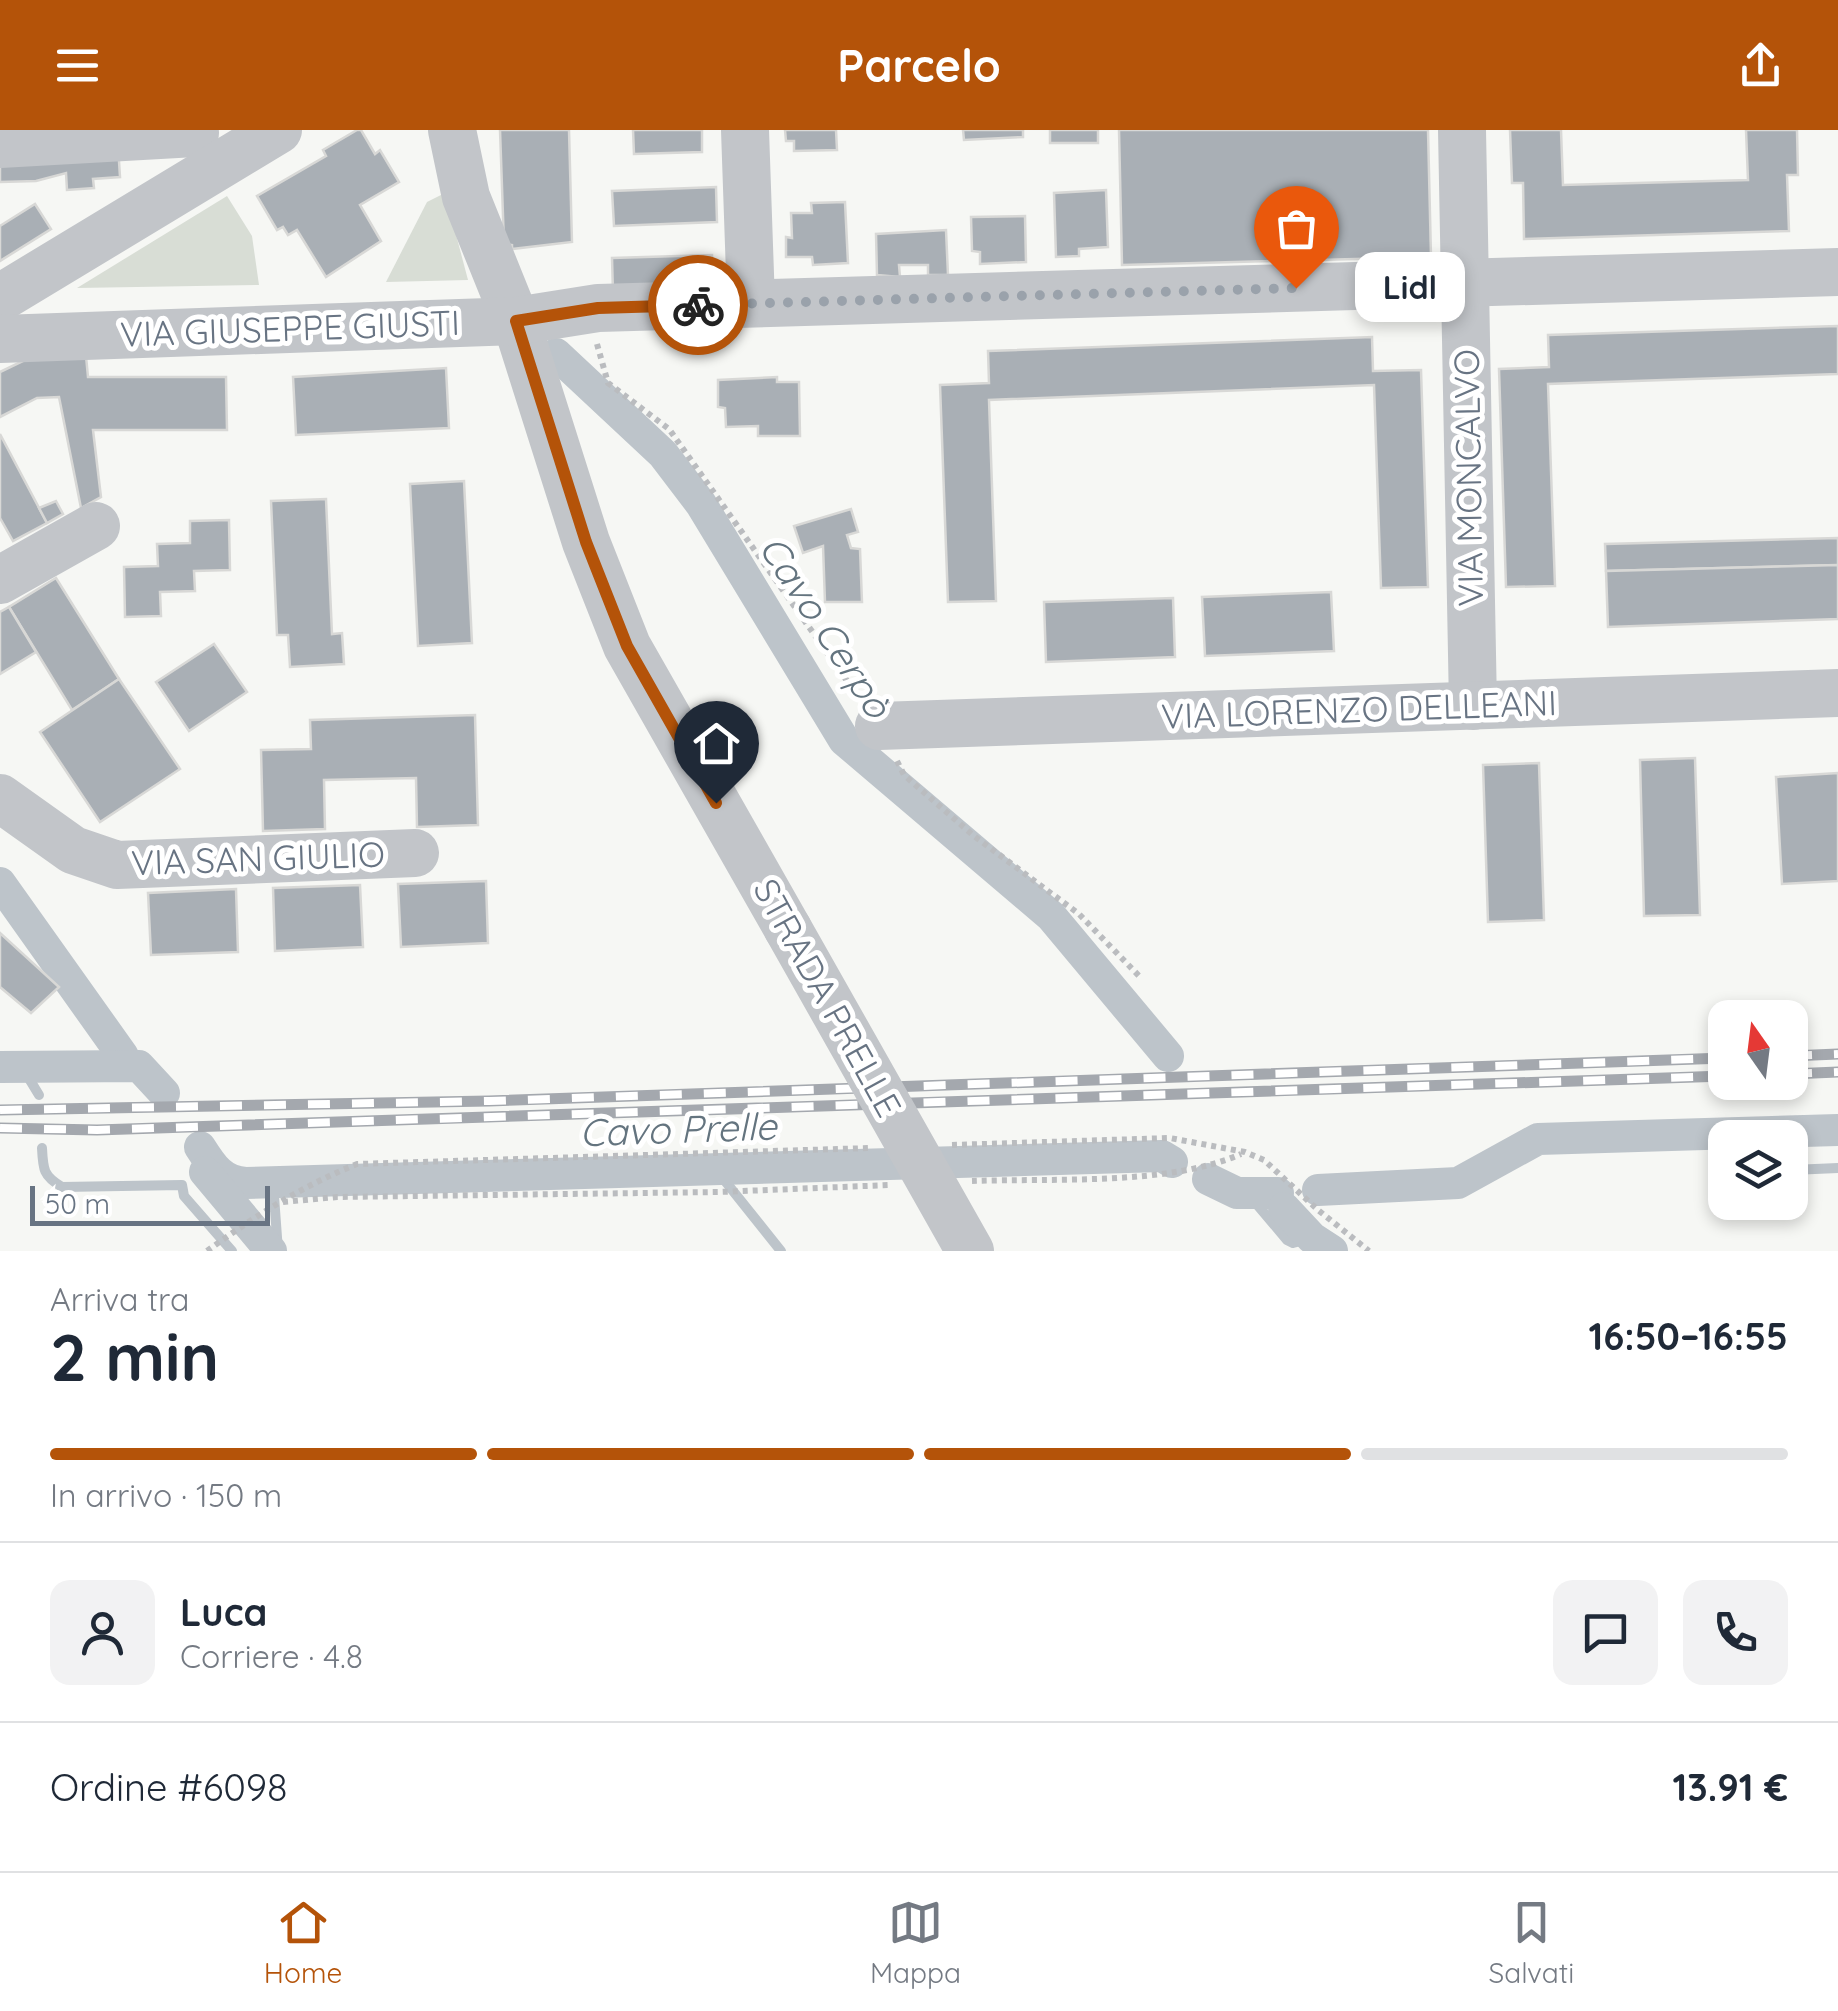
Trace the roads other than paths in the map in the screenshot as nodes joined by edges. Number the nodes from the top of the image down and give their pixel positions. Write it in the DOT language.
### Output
graph roads {
  1 [pos="278,130"];
  2 [pos="452,130"];
  3 [pos="745,130"];
  4 [pos="1462,130"];
  5 [pos="195,132"];
  6 [pos="0,144"];
  7 [pos="1838,272"];
  8 [pos="1465,283"];
  9 [pos="0,298"];
  10 [pos="751,303"];
  11 [pos="516,321"];
  12 [pos="0,338"];
  13 [pos="96,526"];
  14 [pos="0,580"];
  15 [pos="1838,693"];
  16 [pos="1474,706"];
  17 [pos="879,726"];
  18 [pos="0,798"];
  19 [pos="416,853"];
  20 [pos="970,1251"];
  1 -- 9 [label="street"];
  2 -- 11 [label="street, STRADA PRELLE"];
  3 -- 10 [label="street"];
  4 -- 8 [label="street, VIA MONCALVO"];
  5 -- 6 [label="street"];
  7 -- 8 [label="street, VIA GIUSEPPE GIUSTI"];
  8 -- 10 [label="street, VIA GIUSEPPE GIUSTI"];
  8 -- 16 [label="street, VIA MONCALVO"];
  10 -- 11 [label="street, VIA GIUSEPPE GIUSTI"];
  11 -- 12 [label="street, VIA GIUSEPPE GIUSTI"];
  11 -- 20 [label="street, STRADA PRELLE, bridge"];
  13 -- 14 [label="street"];
  15 -- 16 [label="street, VIA LORENZO DELLEANI"];
  16 -- 17 [label="street, VIA LORENZO DELLEANI"];
  18 -- 19 [label="street, VIA SAN GIULIO"];
}
